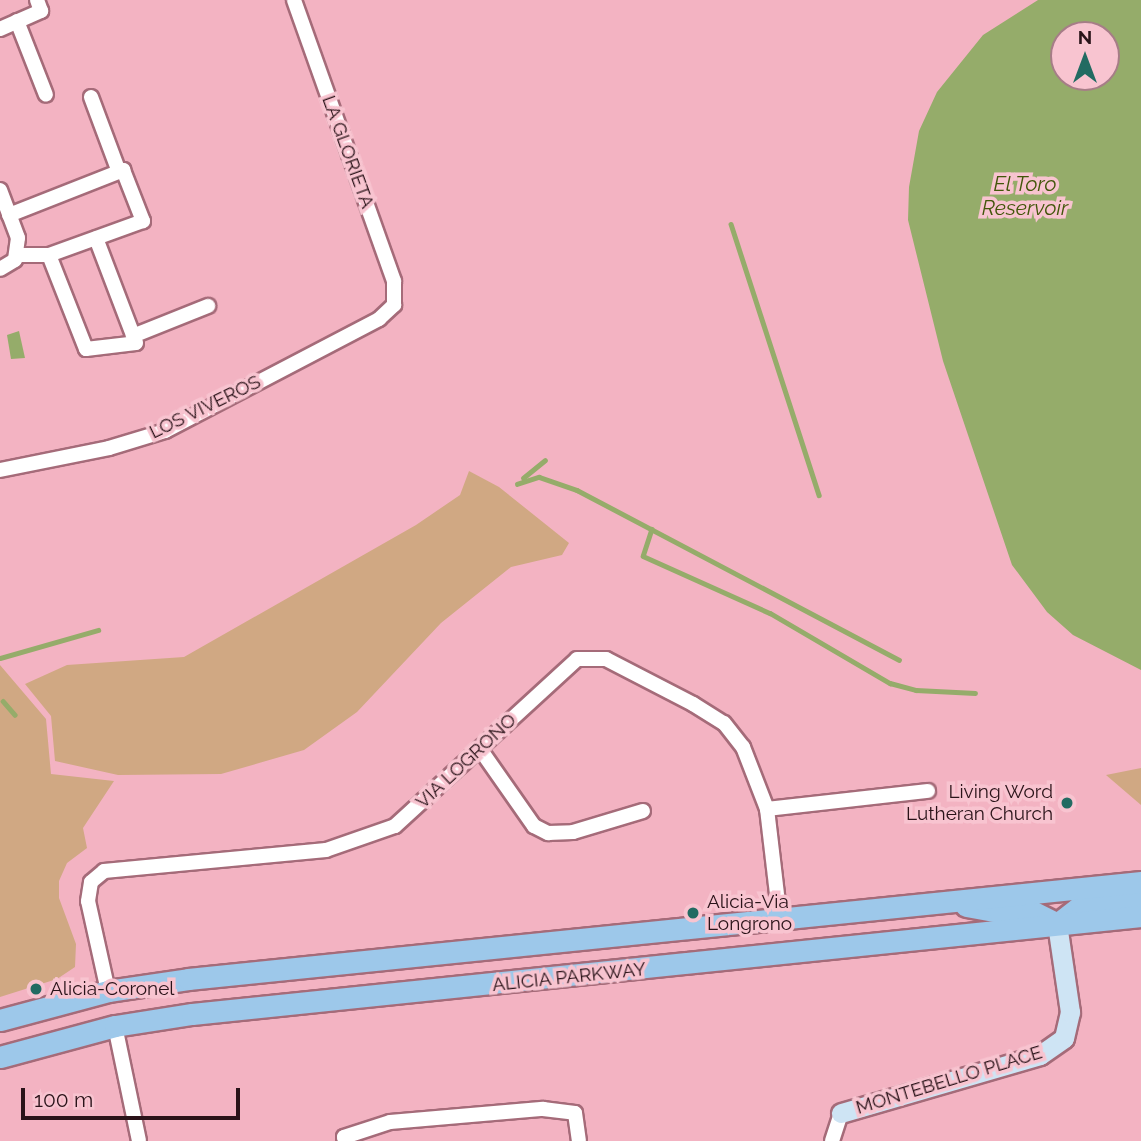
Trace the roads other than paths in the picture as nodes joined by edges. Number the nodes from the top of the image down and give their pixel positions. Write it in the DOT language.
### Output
graph roads {
  1 [pos="37,0"];
  2 [pos="294,0"];
  3 [pos="17,21"];
  4 [pos="0,29"];
  5 [pos="46,95"];
  6 [pos="91,97"];
  7 [pos="118,172"];
  8 [pos="0,190"];
  9 [pos="9,215"];
  10 [pos="96,238"];
  11 [pos="49,255"];
  12 [pos="15,258"];
  13 [pos="0,269"];
  14 [pos="394,304"];
  15 [pos="208,306"];
  16 [pos="133,337"];
  17 [pos="0,470"];
  18 [pos="480,749"];
  19 [pos="928,791"];
  20 [pos="767,809"];
  21 [pos="643,811"];
  22 [pos="1141,881"];
  23 [pos="1141,897"];
  24 [pos="943,902"];
  25 [pos="1141,916"];
  26 [pos="780,919"];
  27 [pos="1057,924"];
  28 [pos="108,991"];
  29 [pos="0,1020"];
  30 [pos="115,1026"];
  31 [pos="0,1057"];
  32 [pos="841,1114"];
  33 [pos="345,1139"];
  34 [pos="136,1140"];
  35 [pos="579,1141"];
  36 [pos="832,1141"];
  1 -- 3 [label="street"];
  2 -- 14 [label="street, LA GLORIETA"];
  3 -- 4 [label="street"];
  3 -- 5 [label="street"];
  6 -- 7 [label="street"];
  7 -- 9 [label="street"];
  7 -- 10 [label="street"];
  8 -- 9 [label="street"];
  9 -- 12 [label="street"];
  10 -- 11 [label="street"];
  10 -- 16 [label="street"];
  11 -- 12 [label="street"];
  11 -- 16 [label="street"];
  12 -- 13 [label="street"];
  14 -- 17 [label="street, LOS VIVEROS"];
  15 -- 16 [label="street"];
  18 -- 20 [label="street, VIA LOGRONO"];
  18 -- 21 [label="street"];
  18 -- 28 [label="street, VIA LOGRONO"];
  19 -- 20 [label="street"];
  20 -- 26 [label="street, VIA LOGRONO"];
  22 -- 24 [label="main road, ALICIA PARKWAY"];
  23 -- 27 [label="main road"];
  24 -- 26 [label="main road, ALICIA PARKWAY"];
  24 -- 27 [label="main road"];
  25 -- 27 [label="main road, ALICIA PARKWAY"];
  26 -- 28 [label="main road, ALICIA PARKWAY"];
  27 -- 30 [label="main road, ALICIA PARKWAY"];
  27 -- 32 [label="street, MONTEBELLO PLACE"];
  28 -- 29 [label="main road, ALICIA PARKWAY"];
  28 -- 30 [label="main road"];
  30 -- 31 [label="main road, ALICIA PARKWAY"];
  30 -- 34 [label="street"];
  32 -- 36 [label="street"];
  33 -- 35 [label="street"];
}
